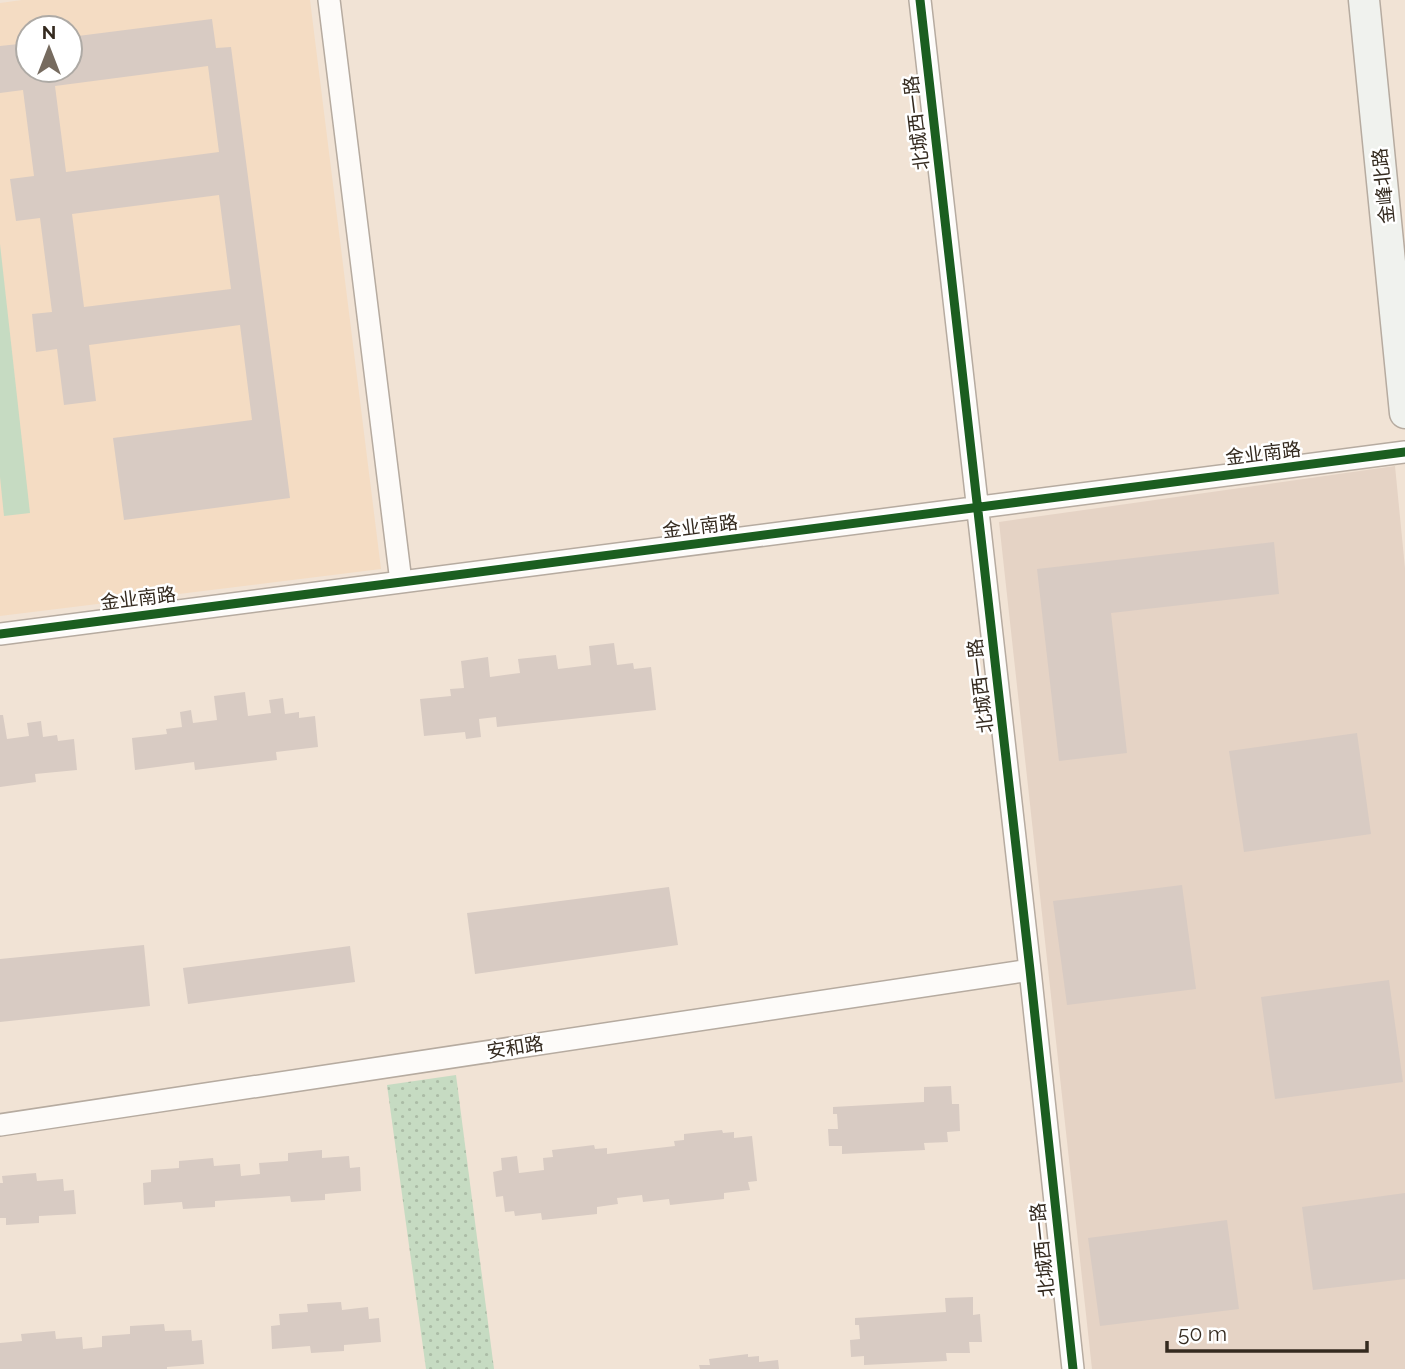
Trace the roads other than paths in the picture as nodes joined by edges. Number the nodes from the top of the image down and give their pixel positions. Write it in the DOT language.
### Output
graph roads {
  1 [pos="330,0"];
  2 [pos="920,0"];
  3 [pos="1364,0"];
  4 [pos="1405,414"];
  5 [pos="1405,452"];
  6 [pos="978,508"];
  7 [pos="401,582"];
  8 [pos="0,634"];
  9 [pos="1030,970"];
  10 [pos="0,1125"];
  11 [pos="1073,1369"];
  1 -- 7 [label="street"];
  2 -- 6 [label="street, 北城西一路"];
  3 -- 4 [label="main road, 金峰北路"];
  5 -- 6 [label="street, 金业南路"];
  6 -- 7 [label="street, 金业南路"];
  6 -- 9 [label="street, 北城西一路"];
  7 -- 8 [label="street, 金业南路"];
  9 -- 10 [label="street, 安和路"];
  9 -- 11 [label="street, 北城西一路"];
}
